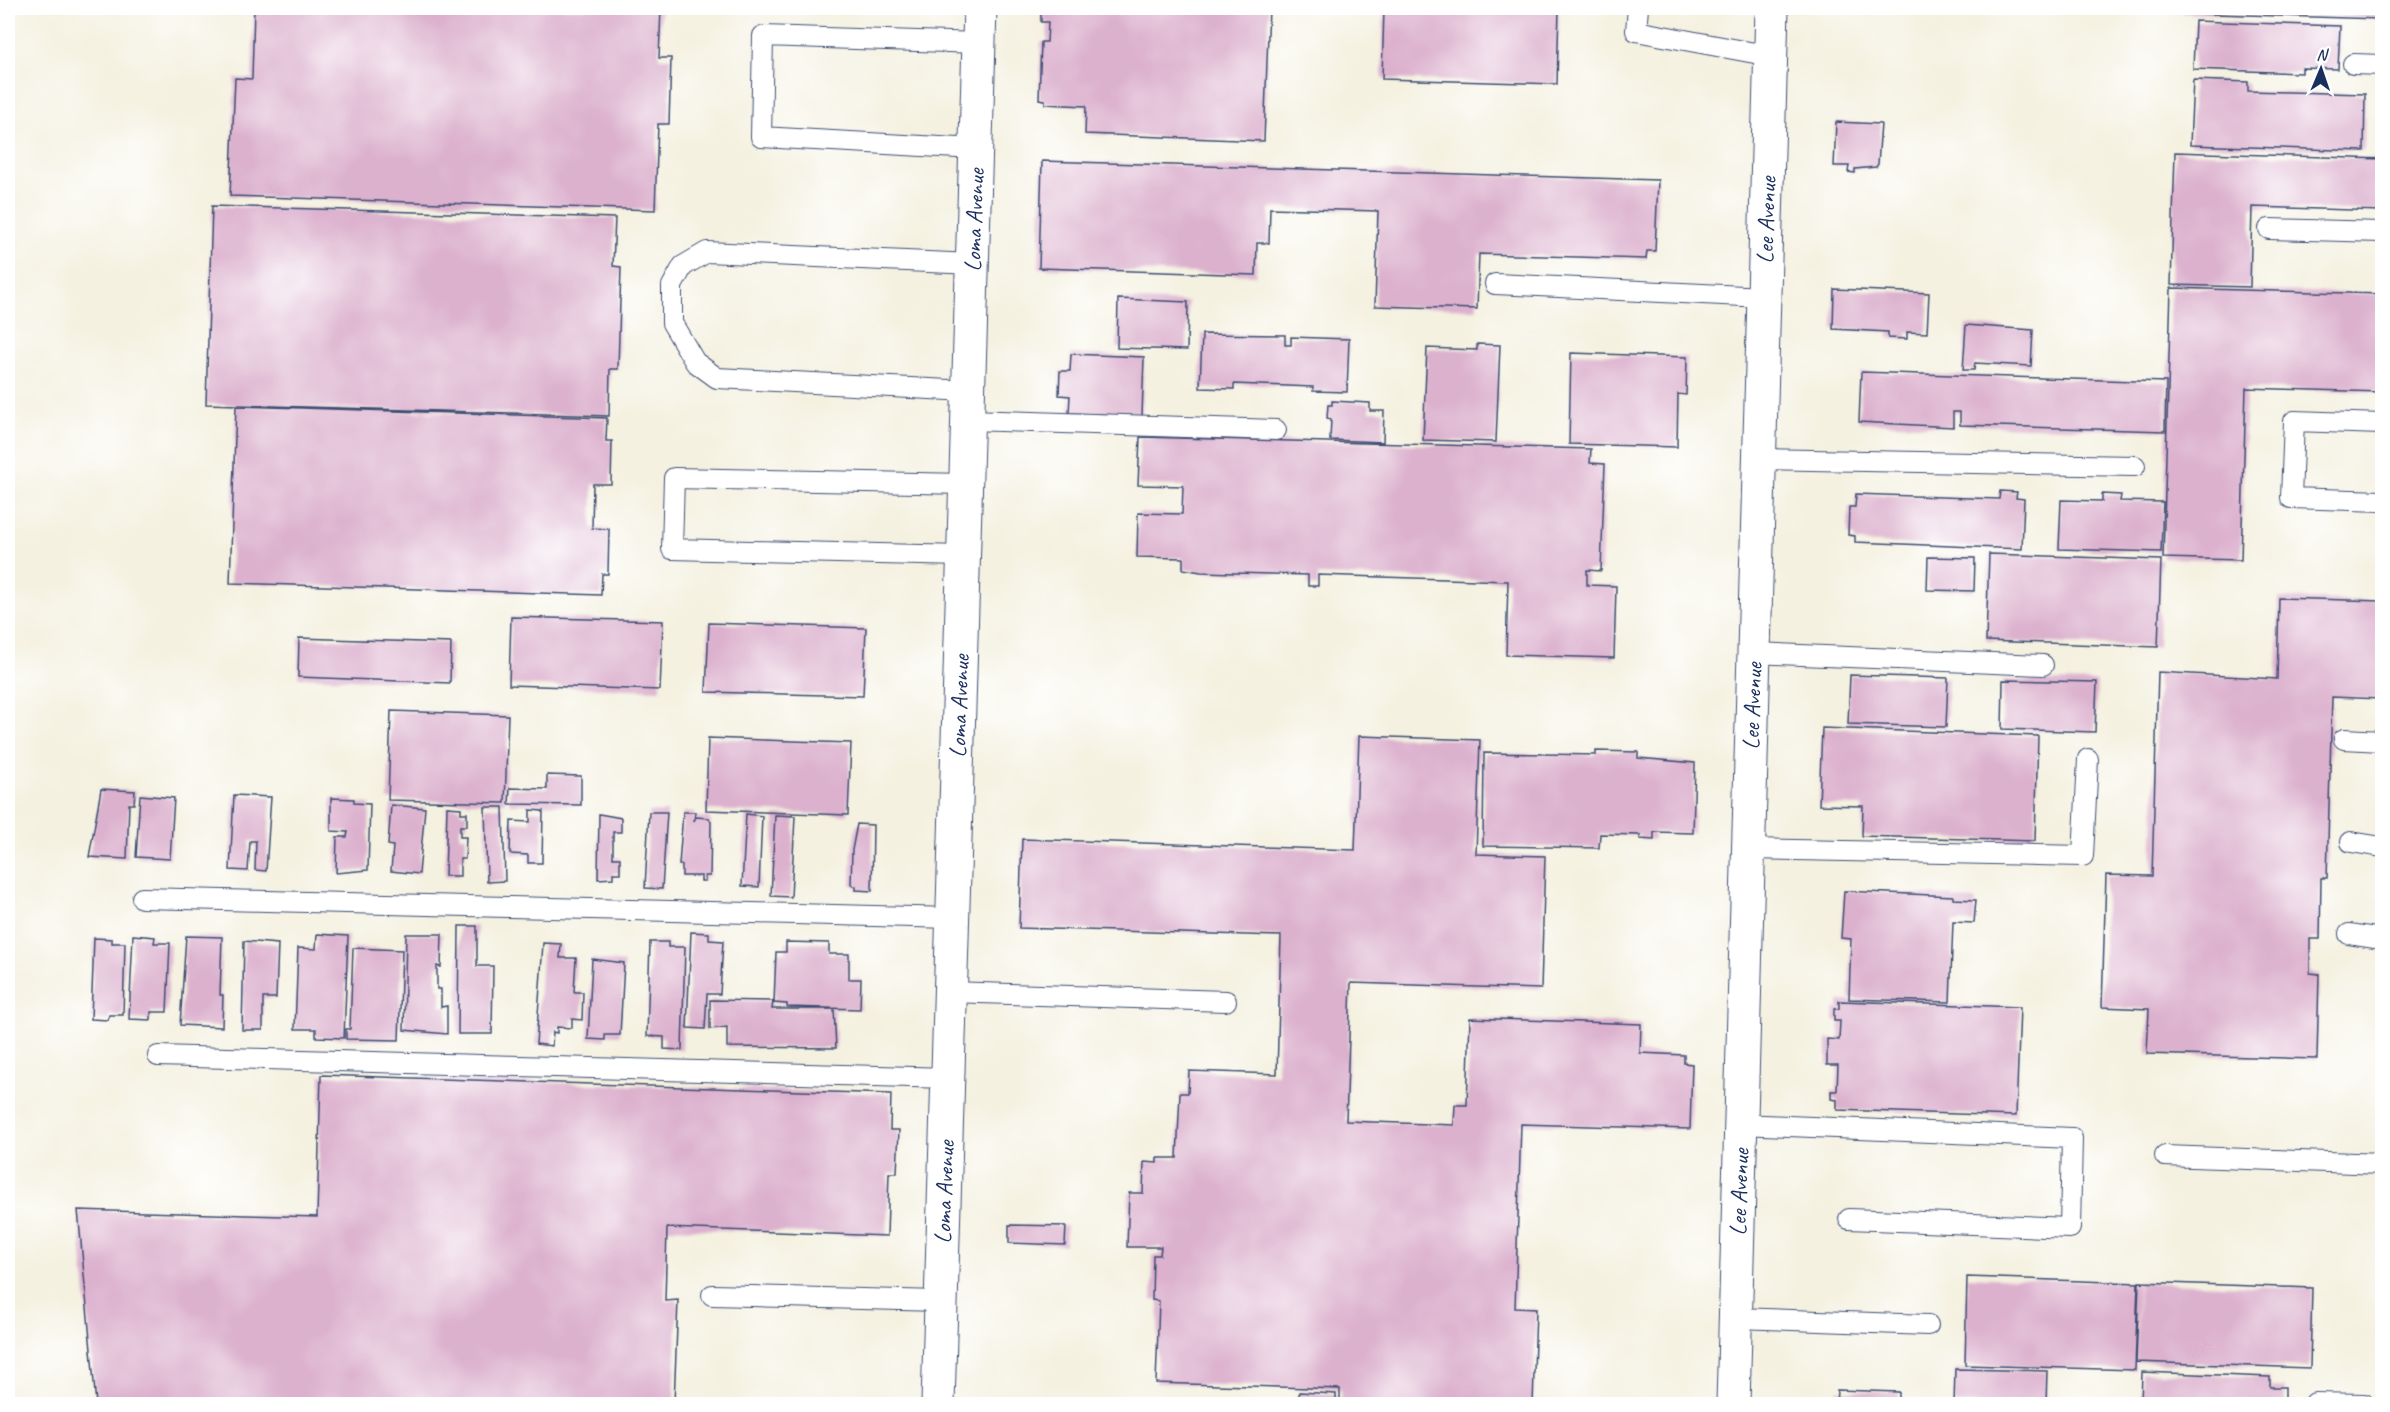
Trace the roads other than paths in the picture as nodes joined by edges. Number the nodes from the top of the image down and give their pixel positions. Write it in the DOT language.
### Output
graph roads {
  1 [pos="980,8"];
  2 [pos="1638,8"];
  3 [pos="1772,8"];
  4 [pos="979,43"];
  5 [pos="1771,56"];
  6 [pos="2353,64"];
  7 [pos="2382,65"];
  8 [pos="976,148"];
  9 [pos="2269,229"];
  10 [pos="2382,232"];
  11 [pos="973,264"];
  12 [pos="1495,284"];
  13 [pos="1764,297"];
  14 [pos="968,405"];
  15 [pos="2382,424"];
  16 [pos="1276,430"];
  17 [pos="1760,459"];
  18 [pos="2135,466"];
  19 [pos="966,484"];
  20 [pos="2382,501"];
  21 [pos="963,556"];
  22 [pos="1754,653"];
  23 [pos="2043,665"];
  24 [pos="2344,738"];
  25 [pos="2382,741"];
  26 [pos="2088,759"];
  27 [pos="2351,842"];
  28 [pos="2382,847"];
  29 [pos="1749,849"];
  30 [pos="142,898"];
  31 [pos="953,918"];
  32 [pos="2349,934"];
  33 [pos="2382,939"];
  34 [pos="950,992"];
  35 [pos="1226,1001"];
  36 [pos="158,1056"];
  37 [pos="948,1078"];
  38 [pos="1741,1124"];
  39 [pos="2165,1156"];
  40 [pos="2382,1164"];
  41 [pos="1849,1219"];
  42 [pos="712,1295"];
  43 [pos="940,1301"];
  44 [pos="1736,1317"];
  45 [pos="1928,1325"];
  46 [pos="2315,1403"];
  47 [pos="938,1404"];
  48 [pos="1733,1404"];
  49 [pos="2364,1404"];
  1 -- 4 [label="street, Loma Avenue"];
  2 -- 5 [label="lane"];
  3 -- 5 [label="street, Lee Avenue"];
  4 -- 8 [label="street, Loma Avenue"];
  4 -- 8 [label="lane"];
  5 -- 13 [label="street, Lee Avenue"];
  6 -- 7 [label="lane"];
  8 -- 11 [label="street, Loma Avenue"];
  9 -- 10 [label="lane"];
  11 -- 14 [label="street, Loma Avenue"];
  11 -- 14 [label="lane"];
  12 -- 13 [label="lane"];
  13 -- 17 [label="street, Lee Avenue"];
  14 -- 16 [label="lane"];
  14 -- 19 [label="street, Loma Avenue"];
  15 -- 20 [label="lane"];
  17 -- 18 [label="lane"];
  17 -- 22 [label="street, Lee Avenue"];
  19 -- 21 [label="street, Loma Avenue"];
  19 -- 21 [label="lane"];
  21 -- 31 [label="street, Loma Avenue"];
  22 -- 23 [label="lane"];
  22 -- 29 [label="street, Lee Avenue"];
  24 -- 25 [label="lane"];
  26 -- 29 [label="lane"];
  27 -- 28 [label="lane"];
  29 -- 38 [label="street, Lee Avenue"];
  30 -- 31 [label="lane"];
  31 -- 34 [label="street, Loma Avenue"];
  32 -- 33 [label="lane"];
  34 -- 35 [label="lane"];
  34 -- 37 [label="street, Loma Avenue"];
  36 -- 37 [label="lane"];
  37 -- 43 [label="street, Loma Avenue"];
  38 -- 41 [label="lane"];
  38 -- 44 [label="street, Lee Avenue"];
  39 -- 40 [label="lane"];
  42 -- 43 [label="lane"];
  43 -- 47 [label="street, Loma Avenue"];
  44 -- 45 [label="lane"];
  44 -- 48 [label="street, Lee Avenue"];
  46 -- 49 [label="lane"];
}
